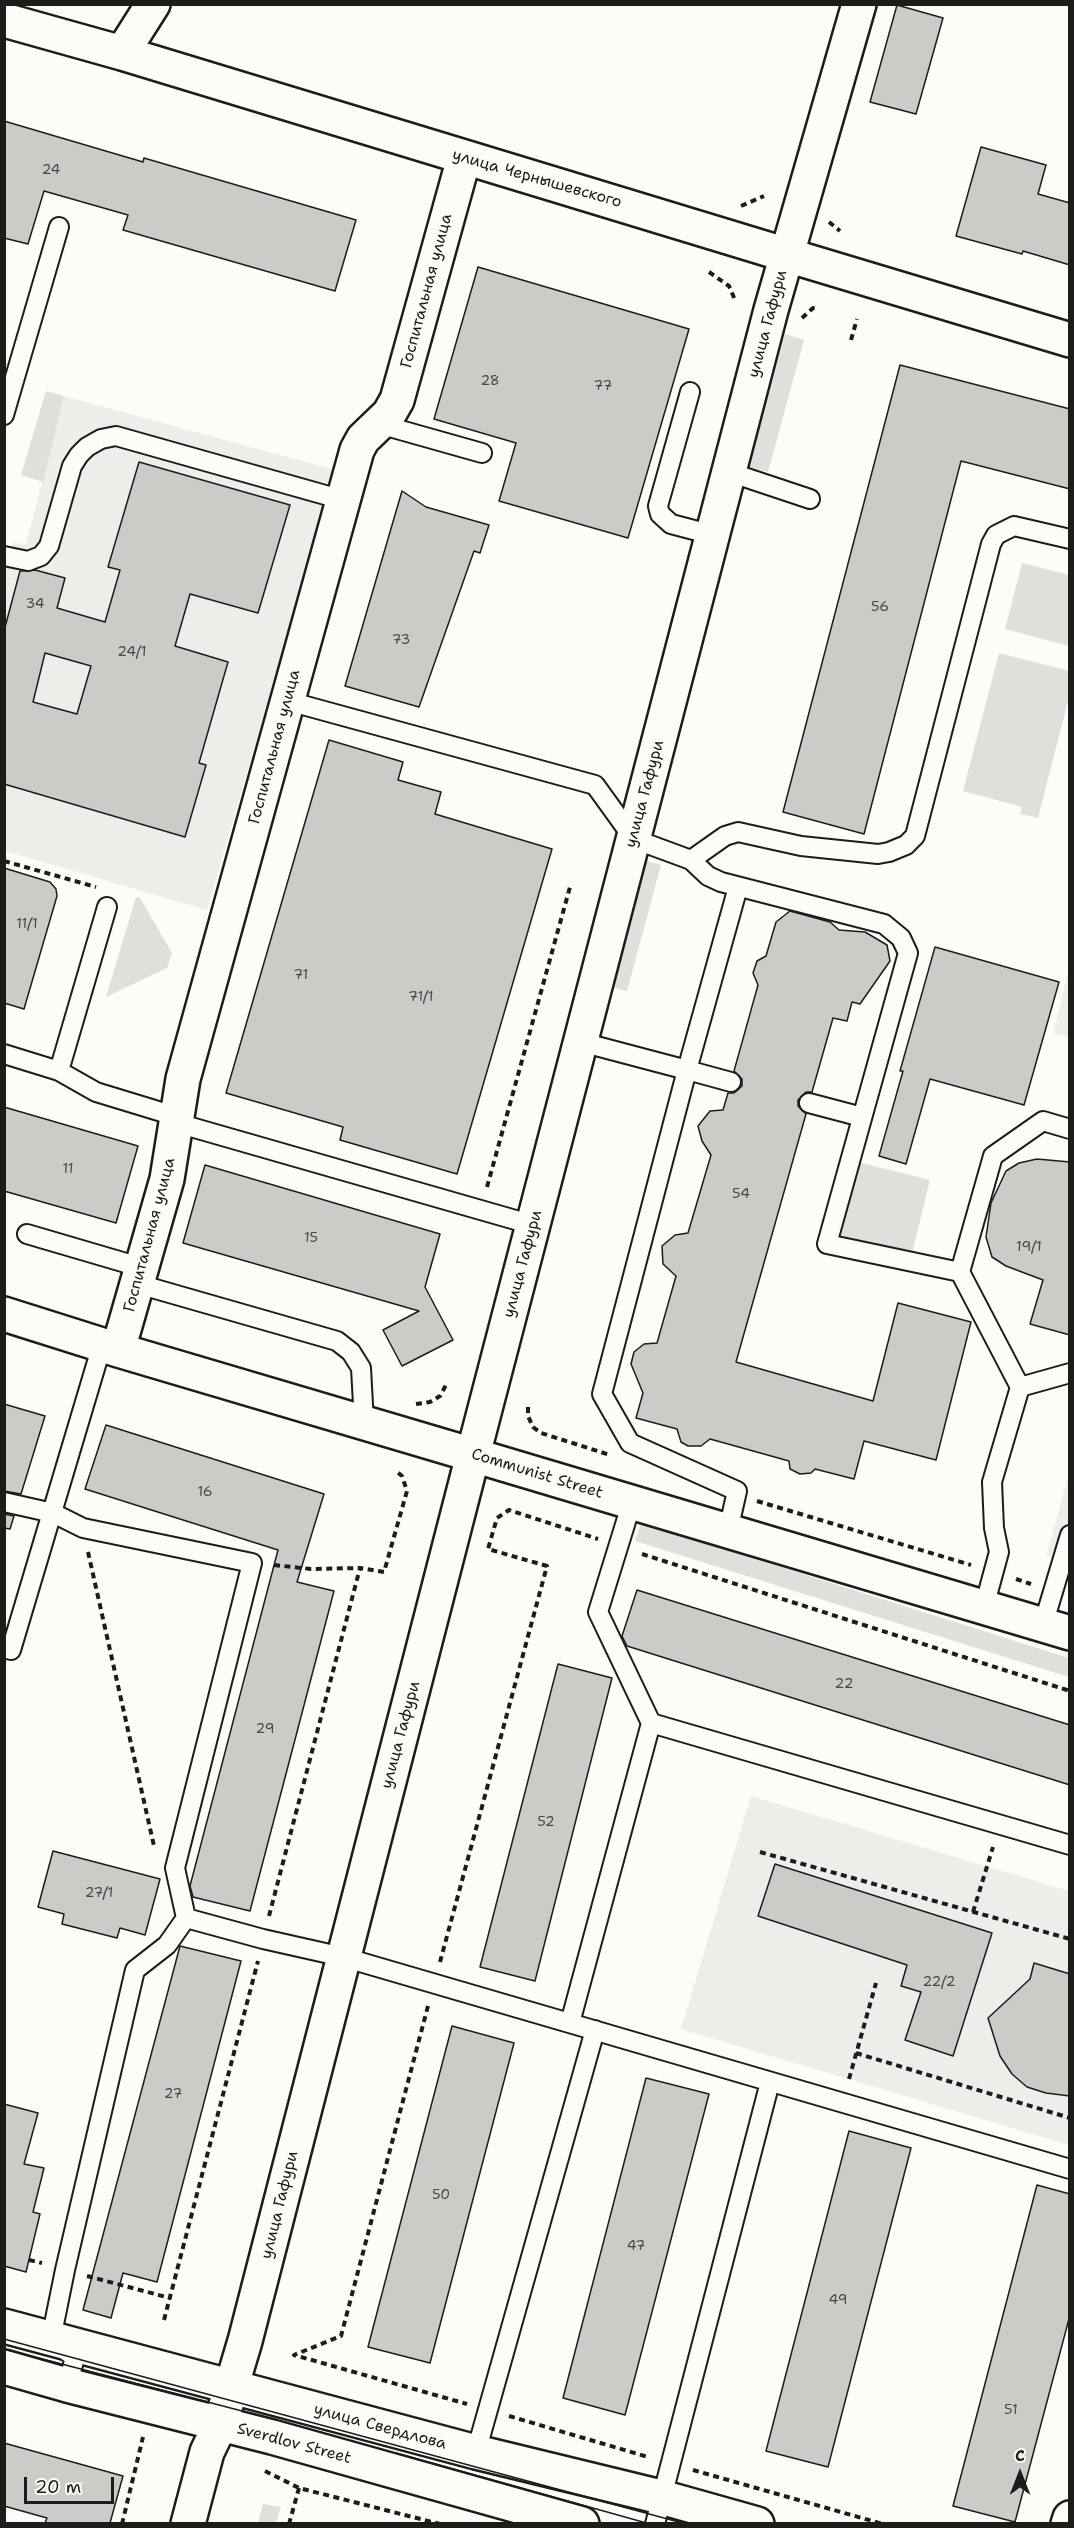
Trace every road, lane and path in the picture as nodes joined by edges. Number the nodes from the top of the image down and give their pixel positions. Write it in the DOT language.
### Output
graph roads {
  1 [pos="153,4"];
  2 [pos="859,4"];
  3 [pos="4,20"];
  4 [pos="122,53"];
  5 [pos="464,158"];
  6 [pos="764,196"];
  7 [pos="735,206"];
  8 [pos="59,228"];
  9 [pos="787,255"];
  10 [pos="709,272"];
  11 [pos="735,300"];
  12 [pos="819,308"];
  13 [pos="802,319"];
  14 [pos="857,319"];
  15 [pos="851,340"];
  16 [pos="1070,340"];
  17 [pos="690,392"];
  18 [pos="4,415"];
  19 [pos="379,424"];
  20 [pos="482,453"];
  21 [pos="729,472"];
  22 [pos="810,499"];
  23 [pos="343,500"];
  24 [pos="712,535"];
  25 [pos="1070,539"];
  26 [pos="4,556"];
  27 [pos="288,701"];
  28 [pos="633,839"];
  29 [pos="691,860"];
  30 [pos="4,861"];
  31 [pos="570,887"];
  32 [pos="738,887"];
  33 [pos="107,907"];
  34 [pos="581,1042"];
  35 [pos="4,1054"];
  36 [pos="687,1070"];
  37 [pos="59,1071"];
  38 [pos="731,1082"];
  39 [pos="809,1103"];
  40 [pos="862,1117"];
  41 [pos="177,1120"];
  42 [pos="1070,1129"];
  43 [pos="480,1211"];
  44 [pos="533,1225"];
  45 [pos="27,1234"];
  46 [pos="960,1272"];
  47 [pos="140,1276"];
  48 [pos="4,1314"];
  49 [pos="110,1348"];
  50 [pos="1070,1373"];
  51 [pos="446,1385"];
  52 [pos="1020,1387"];
  53 [pos="415,1404"];
  54 [pos="528,1407"];
  55 [pos="364,1423"];
  56 [pos="473,1455"];
  57 [pos="617,1457"];
  58 [pos="396,1471"];
  59 [pos="737,1494"];
  60 [pos="4,1502"];
  61 [pos="632,1502"];
  62 [pos="53,1513"];
  63 [pos="83,1528"];
  64 [pos="728,1531"];
  65 [pos="1070,1535"];
  66 [pos="618,1546"];
  67 [pos="252,1563"];
  68 [pos="360,1568"];
  69 [pos="384,1572"];
  70 [pos="994,1572"];
  71 [pos="1054,1591"];
  72 [pos="984,1607"];
  73 [pos="1056,1629"];
  74 [pos="4,1648"];
  75 [pos="1070,1691"];
  76 [pos="651,1723"];
  77 [pos="999,1826"];
  78 [pos="1070,1845"];
  79 [pos="154,1848"];
  80 [pos="760,1852"];
  81 [pos="974,1912"];
  82 [pos="186,1918"];
  83 [pos="1070,1939"];
  84 [pos="344,1957"];
  85 [pos="434,1983"];
  86 [pos="876,1983"];
  87 [pos="570,2023"];
  88 [pos="595,2031"];
  89 [pos="856,2053"];
  90 [pos="771,2082"];
  91 [pos="842,2103"];
  92 [pos="1070,2118"];
  93 [pos="1070,2169"];
  94 [pos="29,2260"];
  95 [pos="65,2270"];
  96 [pos="170,2298"];
  97 [pos="4,2326"];
  98 [pos="51,2339"];
  99 [pos="4,2367"];
  100 [pos="67,2385"];
  101 [pos="232,2387"];
  102 [pos="489,2411"];
  103 [pos="220,2425"];
  104 [pos="144,2434"];
  105 [pos="476,2452"];
  106 [pos="670,2463"];
  107 [pos="265,2471"];
  108 [pos="299,2488"];
  109 [pos="658,2510"];
  110 [pos="502,2513"];
  111 [pos="1070,2518"];
  112 [pos="122,2523"];
  113 [pos="188,2523"];
  114 [pos="289,2523"];
  115 [pos="440,2523"];
  116 [pos="582,2523"];
  117 [pos="757,2523"];
  118 [pos="883,2523"];
  119 [pos="1068,2523"];
  1 -- 4 [label="street"];
  2 -- 9 [label="street, улица Гафури"];
  3 -- 4 [label="street, улица Чернышевского"];
  4 -- 5 [label="street, улица Чернышевского"];
  5 -- 9 [label="street, улица Чернышевского"];
  5 -- 19 [label="street, Госпитальная улица"];
  6 -- 7 [label="path"];
  8 -- 18 [label="lane"];
  9 -- 16 [label="street, улица Чернышевского"];
  9 -- 21 [label="street, улица Гафури"];
  10 -- 11 [label="path"];
  12 -- 13 [label="path"];
  14 -- 15 [label="path"];
  17 -- 24 [label="lane"];
  19 -- 20 [label="lane"];
  19 -- 23 [label="street, Госпитальная улица"];
  21 -- 22 [label="lane"];
  21 -- 24 [label="street, улица Гафури"];
  23 -- 26 [label="lane"];
  23 -- 27 [label="street, Госпитальная улица"];
  24 -- 28 [label="street, улица Гафури"];
  25 -- 29 [label="lane"];
  27 -- 28 [label="lane"];
  27 -- 41 [label="street, Госпитальная улица"];
  28 -- 29 [label="lane"];
  28 -- 34 [label="street, улица Гафури"];
  29 -- 32 [label="lane"];
  30 -- 33 [label="path"];
  31 -- 43 [label="path"];
  32 -- 36 [label="lane"];
  32 -- 40 [label="lane"];
  33 -- 37 [label="lane"];
  34 -- 36 [label="lane"];
  34 -- 44 [label="street, улица Гафури"];
  35 -- 37 [label="lane"];
  36 -- 38 [label="lane"];
  36 -- 59 [label="lane"];
  37 -- 41 [label="lane"];
  39 -- 40 [label="lane"];
  40 -- 46 [label="lane"];
  41 -- 43 [label="lane"];
  41 -- 47 [label="street, Госпитальная улица"];
  42 -- 46 [label="lane"];
  43 -- 44 [label="lane"];
  44 -- 56 [label="street, улица Гафури"];
  45 -- 47 [label="lane"];
  46 -- 52 [label="lane"];
  47 -- 49 [label="street, Госпитальная улица"];
  47 -- 55 [label="lane"];
  48 -- 49 [label="street, Communist Street"];
  49 -- 55 [label="street, Communist Street"];
  49 -- 62 [label="lane"];
  50 -- 52 [label="lane"];
  51 -- 53 [label="path"];
  52 -- 70 [label="lane"];
  54 -- 57 [label="path"];
  55 -- 56 [label="street, Communist Street"];
  56 -- 61 [label="street, Communist Street"];
  56 -- 84 [label="street, улица Гафури"];
  58 -- 69 [label="path"];
  59 -- 64 [label="lane"];
  59 -- 70 [label="path"];
  60 -- 62 [label="lane"];
  61 -- 64 [label="street, Communist Street"];
  61 -- 66 [label="lane"];
  62 -- 63 [label="lane"];
  62 -- 74 [label="lane"];
  63 -- 67 [label="lane"];
  63 -- 79 [label="path"];
  64 -- 72 [label="street, Communist Street"];
  65 -- 71 [label="lane"];
  66 -- 75 [label="path"];
  66 -- 76 [label="lane"];
  66 -- 85 [label="path"];
  67 -- 68 [label="path"];
  67 -- 82 [label="lane"];
  70 -- 71 [label="path"];
  70 -- 72 [label="lane"];
  71 -- 73 [label="lane"];
  72 -- 73 [label="street, Communist Street"];
  76 -- 77 [label="lane"];
  76 -- 87 [label="lane"];
  77 -- 78 [label="lane"];
  77 -- 81 [label="path"];
  80 -- 81 [label="path"];
  81 -- 83 [label="path"];
  82 -- 84 [label="lane"];
  82 -- 95 [label="lane"];
  84 -- 85 [label="lane"];
  84 -- 101 [label="street, улица Гафури"];
  85 -- 87 [label="lane"];
  85 -- 102 [label="path"];
  86 -- 89 [label="path"];
  87 -- 88 [label="lane"];
  88 -- 90 [label="lane"];
  88 -- 102 [label="lane"];
  89 -- 91 [label="path"];
  89 -- 92 [label="path"];
  90 -- 91 [label="lane"];
  90 -- 106 [label="lane"];
  91 -- 93 [label="lane"];
  94 -- 95 [label="path"];
  95 -- 96 [label="path"];
  95 -- 98 [label="lane"];
  97 -- 98 [label="street, улица Свердлова"];
  98 -- 100 [label="lane"];
  98 -- 101 [label="street, улица Свердлова"];
  99 -- 100 [label="street, Sverdlov Street"];
  100 -- 103 [label="street, Sverdlov Street"];
  101 -- 103 [label="street, улица Гафури"];
  101 -- 105 [label="street, улица Свердлова"];
  102 -- 105 [label="lane"];
  102 -- 106 [label="path"];
  103 -- 110 [label="street, Sverdlov Street"];
  103 -- 113 [label="street, улица Гафури"];
  104 -- 112 [label="path"];
  105 -- 109 [label="street, улица Свердлова"];
  106 -- 109 [label="lane"];
  106 -- 118 [label="path"];
  107 -- 108 [label="path"];
  108 -- 114 [label="path"];
  108 -- 115 [label="path"];
  109 -- 117 [label="street, улица Свердлова"];
  110 -- 116 [label="street, Sverdlov Street"];
  111 -- 119 [label="street"];
}
